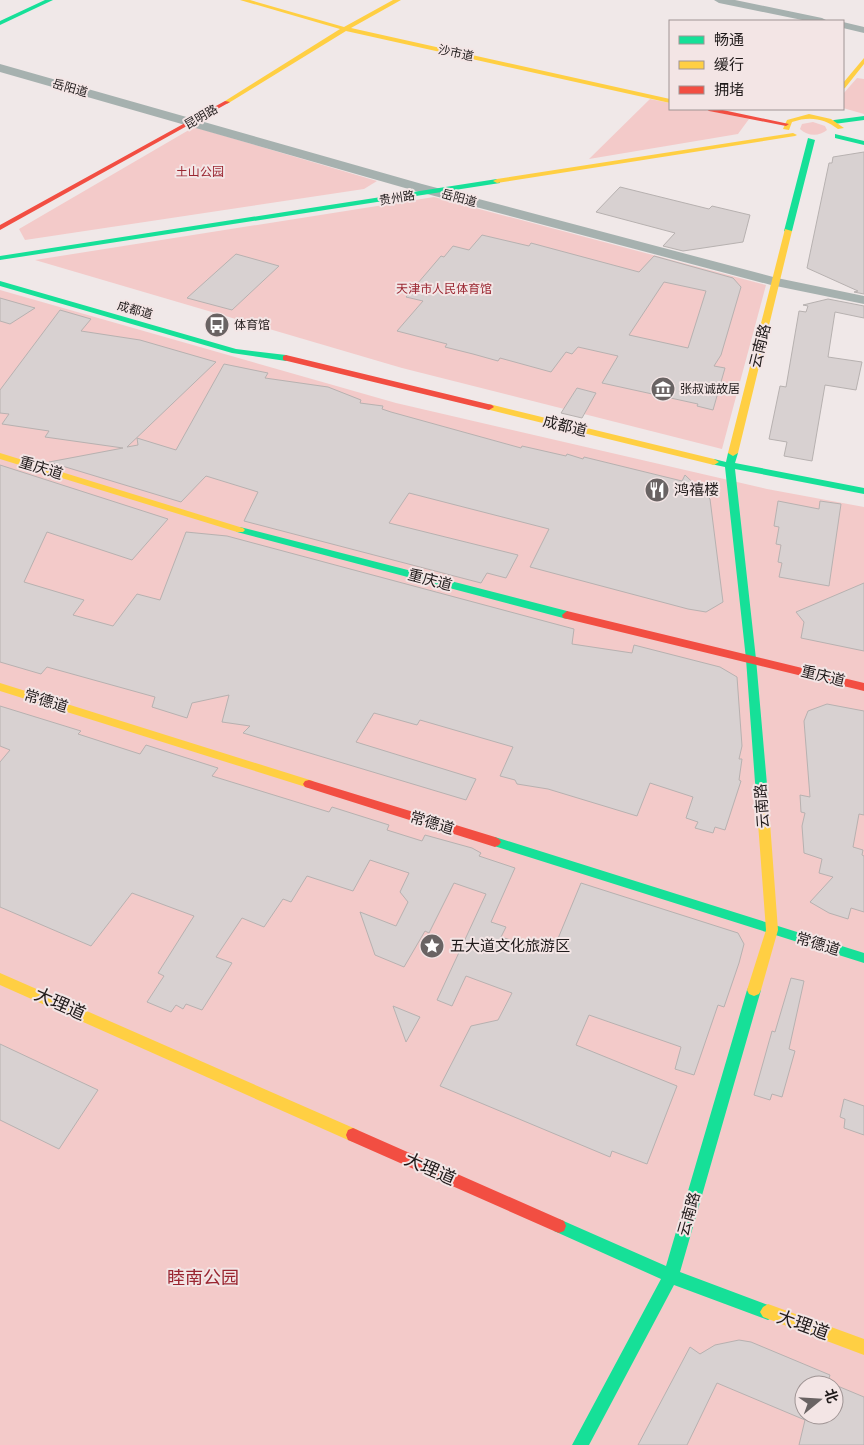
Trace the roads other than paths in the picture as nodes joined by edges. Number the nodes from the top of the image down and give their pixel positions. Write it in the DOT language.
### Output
graph roads {
  1 [pos="50,0"];
  2 [pos="243,0"];
  3 [pos="398,0"];
  4 [pos="719,0"];
  5 [pos="817,20"];
  6 [pos="0,23"];
  7 [pos="844,25"];
  8 [pos="345,29"];
  9 [pos="864,30"];
  10 [pos="864,60"];
  11 [pos="0,68"];
  12 [pos="844,87"];
  13 [pos="669,101"];
  14 [pos="713,110"];
  15 [pos="823,113"];
  16 [pos="864,118"];
  17 [pos="194,122"];
  18 [pos="864,124"];
  19 [pos="789,129"];
  20 [pos="828,135"];
  21 [pos="864,143"];
  22 [pos="417,187"];
  23 [pos="436,192"];
  24 [pos="0,228"];
  25 [pos="0,249"];
  26 [pos="26,254"];
  27 [pos="0,258"];
  28 [pos="17,266"];
  29 [pos="0,271"];
  30 [pos="776,282"];
  31 [pos="0,283"];
  32 [pos="864,300"];
  33 [pos="268,354"];
  34 [pos="0,456"];
  35 [pos="730,466"];
  36 [pos="864,491"];
  37 [pos="751,659"];
  38 [pos="0,687"];
  39 [pos="864,687"];
  40 [pos="772,930"];
  41 [pos="864,958"];
  42 [pos="0,979"];
  43 [pos="671,1276"];
  44 [pos="864,1347"];
  45 [pos="580,1445"];
  1 -- 6 [label="street"];
  2 -- 8 [label="street, 沙市道"];
  3 -- 8 [label="street, 昆明路"];
  4 -- 5 [label="street"];
  7 -- 9 [label="street"];
  8 -- 13 [label="street, 沙市道"];
  8 -- 17 [label="street, 昆明路"];
  10 -- 12 [label="street"];
  11 -- 17 [label="street, 岳阳道"];
  14 -- 19 [label="street"];
  15 -- 19 [label="street, 贵州路"];
  15 -- 20 [label="street, 贵州路"];
  16 -- 20 [label="street, 贵州路"];
  17 -- 22 [label="street, 岳阳道"];
  17 -- 24 [label="street, 昆明路"];
  18 -- 20 [label="street, 贵州路"];
  19 -- 20 [label="street, 贵州路"];
  19 -- 22 [label="street, 贵州路"];
  19 -- 23 [label="street, 贵州路"];
  20 -- 21 [label="street"];
  20 -- 30 [label="street, 云南路"];
  22 -- 23 [label="street, 岳阳道"];
  22 -- 25 [label="street, 贵州路"];
  23 -- 26 [label="street, 贵州路"];
  23 -- 30 [label="street, 岳阳道"];
  26 -- 27 [label="street, 贵州路"];
  26 -- 28 [label="street"];
  29 -- 33 [label="street, 成都道"];
  30 -- 32 [label="street, 岳阳道"];
  30 -- 35 [label="street, 云南路"];
  31 -- 33 [label="street, 成都道"];
  33 -- 35 [label="street, 成都道"];
  34 -- 37 [label="street, 重庆道"];
  35 -- 36 [label="street, 成都道"];
  35 -- 37 [label="street, 云南路"];
  37 -- 39 [label="street, 重庆道"];
  37 -- 40 [label="street, 云南路"];
  38 -- 40 [label="street, 常德道"];
  40 -- 41 [label="street, 常德道"];
  40 -- 43 [label="street, 云南路"];
  42 -- 43 [label="street, 大理道"];
  43 -- 44 [label="street, 大理道"];
  43 -- 45 [label="street, 云南路"];
}
